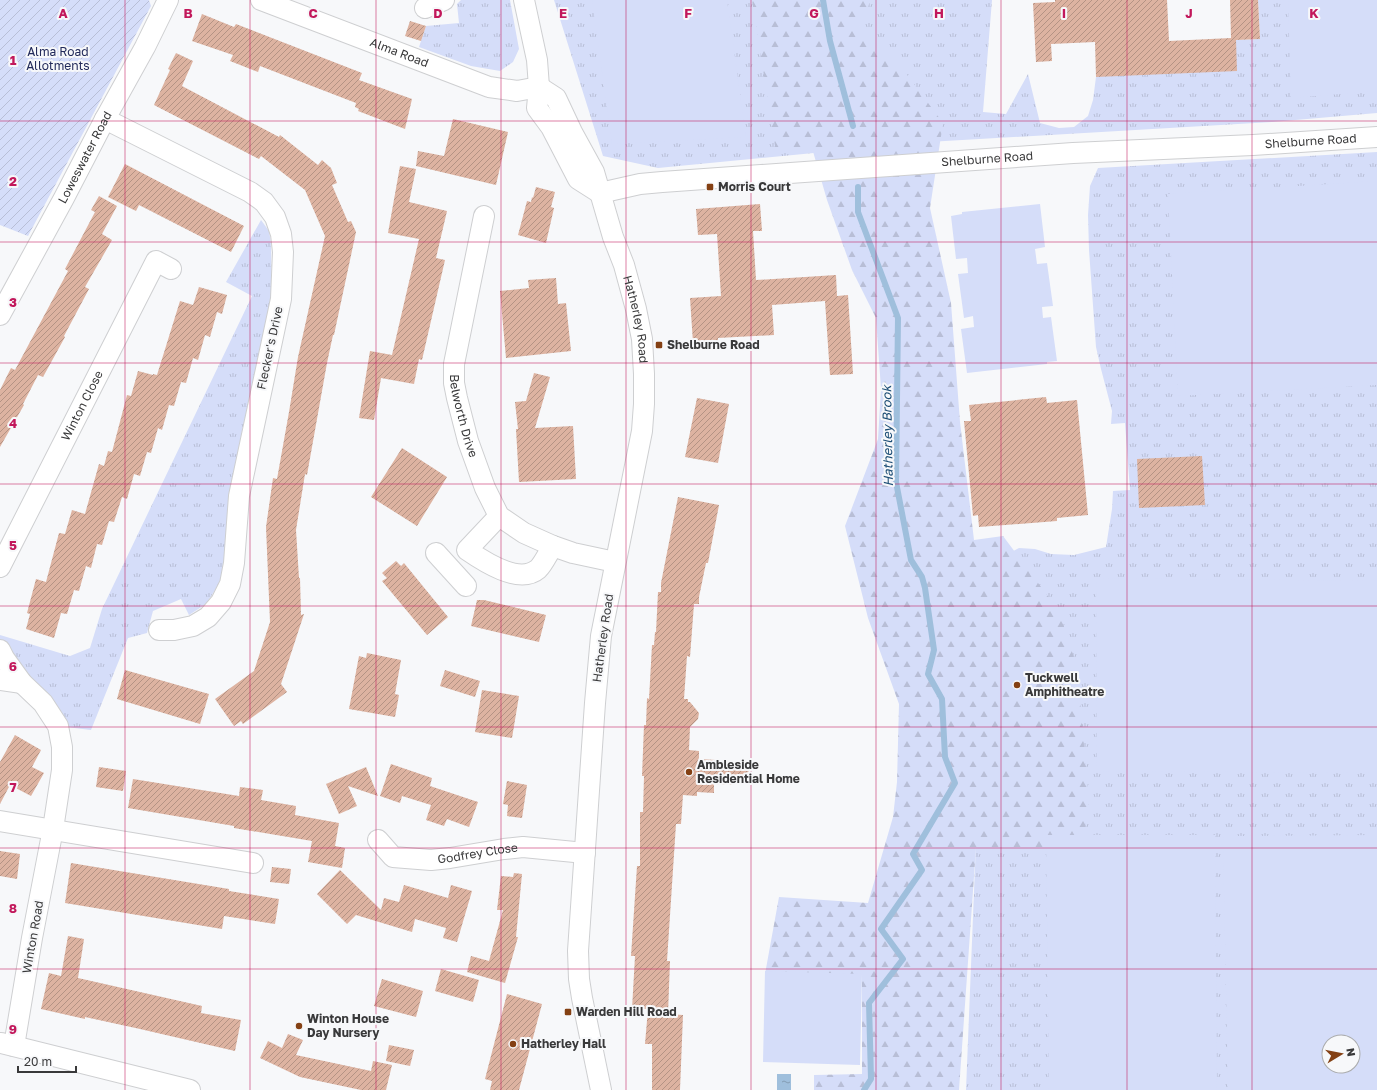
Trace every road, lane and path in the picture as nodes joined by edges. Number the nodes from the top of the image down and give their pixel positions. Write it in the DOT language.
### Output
graph roads {
  1 [pos="168,0"];
  2 [pos="261,0"];
  3 [pos="444,0"];
  4 [pos="524,0"];
  5 [pos="304,8"];
  6 [pos="425,8"];
  7 [pos="539,87"];
  8 [pos="105,119"];
  9 [pos="1377,137"];
  10 [pos="600,193"];
  11 [pos="484,216"];
  12 [pos="171,269"];
  13 [pos="0,315"];
  14 [pos="499,516"];
  15 [pos="553,546"];
  16 [pos="467,550"];
  17 [pos="436,553"];
  18 [pos="616,562"];
  19 [pos="0,567"];
  20 [pos="449,568"];
  21 [pos="466,586"];
  22 [pos="159,630"];
  23 [pos="0,650"];
  24 [pos="0,680"];
  25 [pos="22,683"];
  26 [pos="0,821"];
  27 [pos="53,829"];
  28 [pos="378,840"];
  29 [pos="585,853"];
  30 [pos="253,863"];
  31 [pos="7,1044"];
  32 [pos="190,1090"];
  33 [pos="601,1090"];
  1 -- 8 [label="street, Loweswater Road"];
  2 -- 5 [label="street, Alma Road"];
  3 -- 6 [label="street"];
  4 -- 7 [label="street"];
  5 -- 7 [label="street, Alma Road"];
  7 -- 10 [label="street, Hatherley Road"];
  8 -- 13 [label="street, Loweswater Road"];
  8 -- 22 [label="street, Flecker's Drive"];
  9 -- 10 [label="street, Shelburne Road"];
  10 -- 18 [label="street, Hatherley Road"];
  11 -- 14 [label="street, Belworth Drive"];
  12 -- 19 [label="street, Winton Close"];
  14 -- 15 [label="street, Belworth Drive"];
  14 -- 16 [label="street"];
  15 -- 16 [label="street"];
  15 -- 18 [label="street, Belworth Drive"];
  16 -- 20 [label="street"];
  17 -- 20 [label="street"];
  18 -- 29 [label="street, Hatherley Road"];
  20 -- 21 [label="street"];
  23 -- 25 [label="street"];
  24 -- 25 [label="street"];
  25 -- 27 [label="street"];
  26 -- 27 [label="street"];
  27 -- 30 [label="street"];
  27 -- 31 [label="street, Winton Road"];
  28 -- 29 [label="street, Godfrey Close"];
  29 -- 33 [label="street, Hatherley Road"];
  31 -- 32 [label="street"];
}
